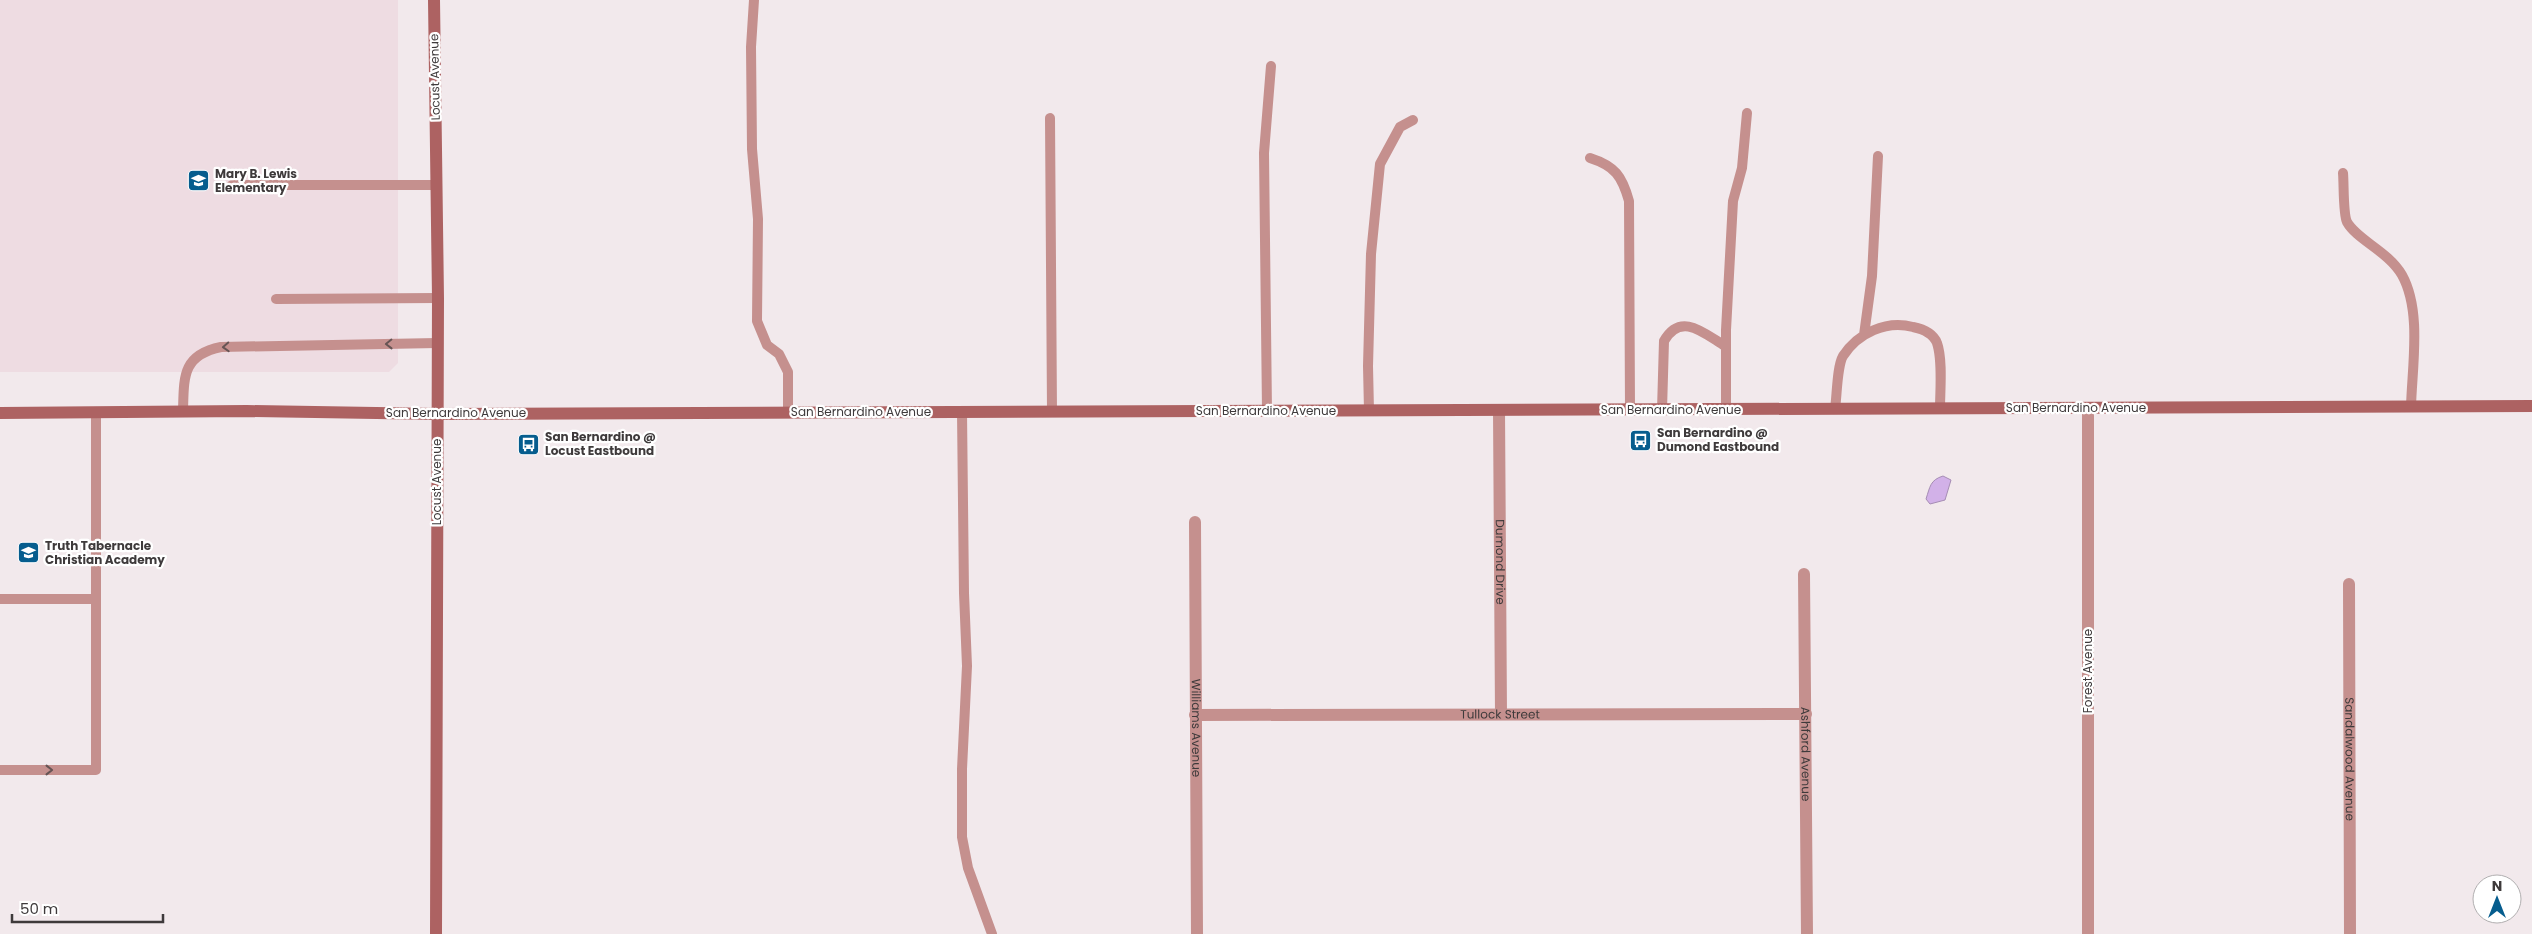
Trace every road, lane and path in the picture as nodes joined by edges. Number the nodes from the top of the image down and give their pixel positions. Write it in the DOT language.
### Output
graph roads {
  1 [pos="434,0"];
  2 [pos="754,0"];
  3 [pos="1271,66"];
  4 [pos="1747,114"];
  5 [pos="1050,118"];
  6 [pos="1413,120"];
  7 [pos="1878,156"];
  8 [pos="1590,158"];
  9 [pos="2343,172"];
  10 [pos="232,185"];
  11 [pos="436,185"];
  12 [pos="438,298"];
  13 [pos="276,299"];
  14 [pos="1864,336"];
  15 [pos="437,344"];
  16 [pos="1725,346"];
  17 [pos="2532,406"];
  18 [pos="2411,407"];
  19 [pos="2088,408"];
  20 [pos="1726,409"];
  21 [pos="1835,409"];
  22 [pos="1940,409"];
  23 [pos="1499,410"];
  24 [pos="1630,410"];
  25 [pos="1662,410"];
  26 [pos="183,411"];
  27 [pos="1267,411"];
  28 [pos="1369,411"];
  29 [pos="96,412"];
  30 [pos="788,412"];
  31 [pos="962,412"];
  32 [pos="1052,412"];
  33 [pos="0,413"];
  34 [pos="437,414"];
  35 [pos="1196,522"];
  36 [pos="1804,574"];
  37 [pos="2349,584"];
  38 [pos="0,599"];
  39 [pos="95,599"];
  40 [pos="1501,714"];
  41 [pos="1806,714"];
  42 [pos="1196,715"];
  43 [pos="0,770"];
  44 [pos="436,934"];
  45 [pos="992,934"];
  46 [pos="1197,934"];
  47 [pos="1807,934"];
  48 [pos="2088,934"];
  49 [pos="2350,934"];
  1 -- 11 [label="main road, Locust Avenue"];
  2 -- 30 [label="lane"];
  3 -- 27 [label="lane"];
  4 -- 16 [label="lane"];
  5 -- 32 [label="lane"];
  6 -- 28 [label="lane"];
  7 -- 14 [label="lane"];
  8 -- 24 [label="lane"];
  9 -- 18 [label="lane"];
  10 -- 11 [label="lane"];
  11 -- 12 [label="main road, Locust Avenue"];
  12 -- 13 [label="lane"];
  12 -- 15 [label="main road, Locust Avenue"];
  14 -- 21 [label="lane"];
  14 -- 22 [label="lane"];
  15 -- 26 [label="lane, one-way"];
  15 -- 34 [label="main road, Locust Avenue"];
  16 -- 20 [label="lane"];
  16 -- 25 [label="lane"];
  17 -- 18 [label="main road, San Bernardino Avenue"];
  18 -- 19 [label="main road, San Bernardino Avenue"];
  19 -- 22 [label="main road, San Bernardino Avenue"];
  19 -- 48 [label="street, Forest Avenue"];
  20 -- 21 [label="main road, San Bernardino Avenue"];
  20 -- 25 [label="main road, San Bernardino Avenue"];
  21 -- 22 [label="main road, San Bernardino Avenue"];
  23 -- 24 [label="main road, San Bernardino Avenue"];
  23 -- 28 [label="main road, San Bernardino Avenue"];
  23 -- 40 [label="street, Dumond Drive"];
  24 -- 25 [label="main road, San Bernardino Avenue"];
  26 -- 29 [label="main road, San Bernardino Avenue"];
  26 -- 34 [label="main road, San Bernardino Avenue"];
  27 -- 28 [label="main road, San Bernardino Avenue"];
  27 -- 32 [label="main road, San Bernardino Avenue"];
  29 -- 33 [label="main road, San Bernardino Avenue"];
  29 -- 39 [label="lane"];
  30 -- 31 [label="main road, San Bernardino Avenue"];
  30 -- 34 [label="main road, San Bernardino Avenue"];
  31 -- 32 [label="main road, San Bernardino Avenue"];
  31 -- 45 [label="lane"];
  34 -- 44 [label="main road, Locust Avenue"];
  35 -- 42 [label="street, Williams Avenue"];
  36 -- 41 [label="street, Ashford Avenue"];
  37 -- 49 [label="street, Sandalwood Avenue"];
  38 -- 39 [label="lane"];
  43 -- 39 [label="lane, one-way"];
  40 -- 41 [label="street, Tullock Street"];
  40 -- 42 [label="street, Tullock Street"];
  41 -- 47 [label="street, Ashford Avenue"];
  42 -- 46 [label="street, Williams Avenue"];
}
